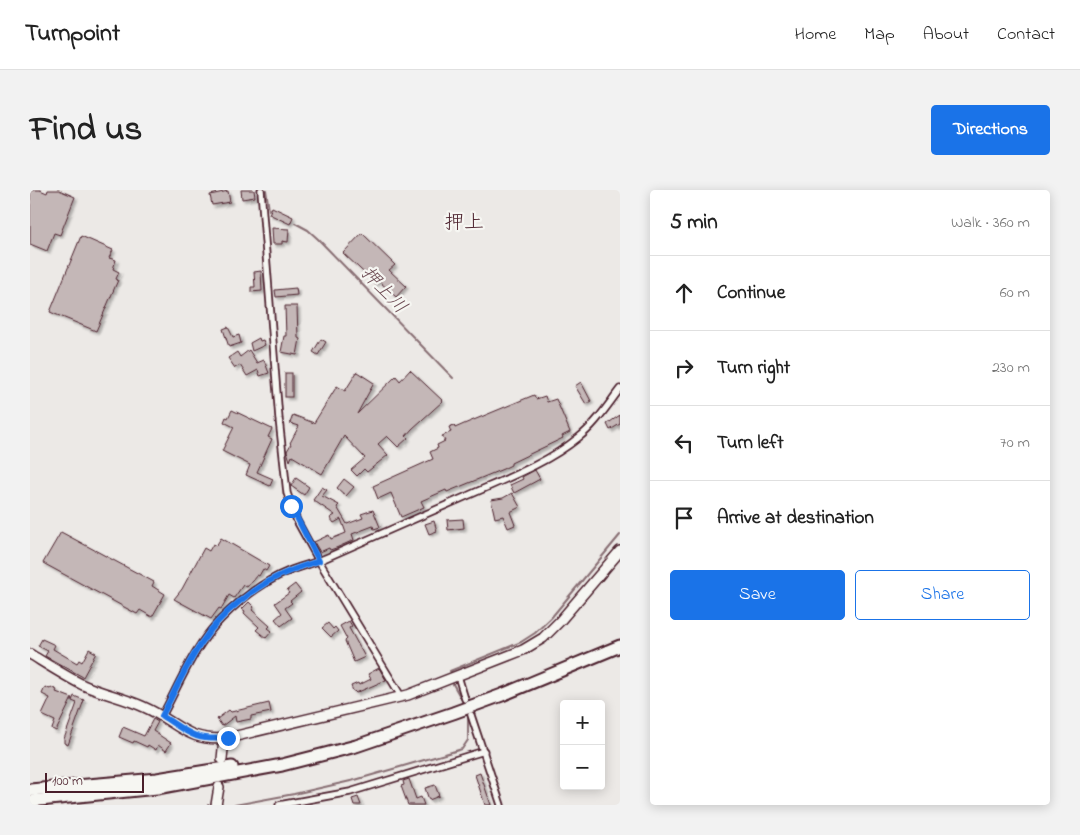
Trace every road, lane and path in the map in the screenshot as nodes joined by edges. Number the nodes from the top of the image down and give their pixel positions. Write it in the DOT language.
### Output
graph roads {
  1 [pos="261,190"];
  2 [pos="620,389"];
  3 [pos="620,551"];
  4 [pos="319,561"];
  5 [pos="620,646"];
  6 [pos="30,654"];
  7 [pos="458,676"];
  8 [pos="401,696"];
  9 [pos="465,699"];
  10 [pos="471,715"];
  11 [pos="162,716"];
  12 [pos="415,726"];
  13 [pos="224,739"];
  14 [pos="484,751"];
  15 [pos="222,760"];
  16 [pos="219,787"];
  17 [pos="30,790"];
  18 [pos="30,800"];
  19 [pos="216,805"];
  20 [pos="279,805"];
  21 [pos="501,805"];
  1 -- 4 [label="street"];
  2 -- 4 [label="street"];
  3 -- 7 [label="street"];
  4 -- 8 [label="street"];
  4 -- 11 [label="street"];
  5 -- 12 [label="highway"];
  6 -- 11 [label="street"];
  7 -- 8 [label="street"];
  7 -- 9 [label="street"];
  8 -- 13 [label="street"];
  10 -- 14 [label="street"];
  11 -- 13 [label="street"];
  12 -- 17 [label="highway"];
  12 -- 18 [label="highway"];
  13 -- 15 [label="street"];
  14 -- 20 [label="street"];
  14 -- 21 [label="street"];
  16 -- 19 [label="street"];
}
